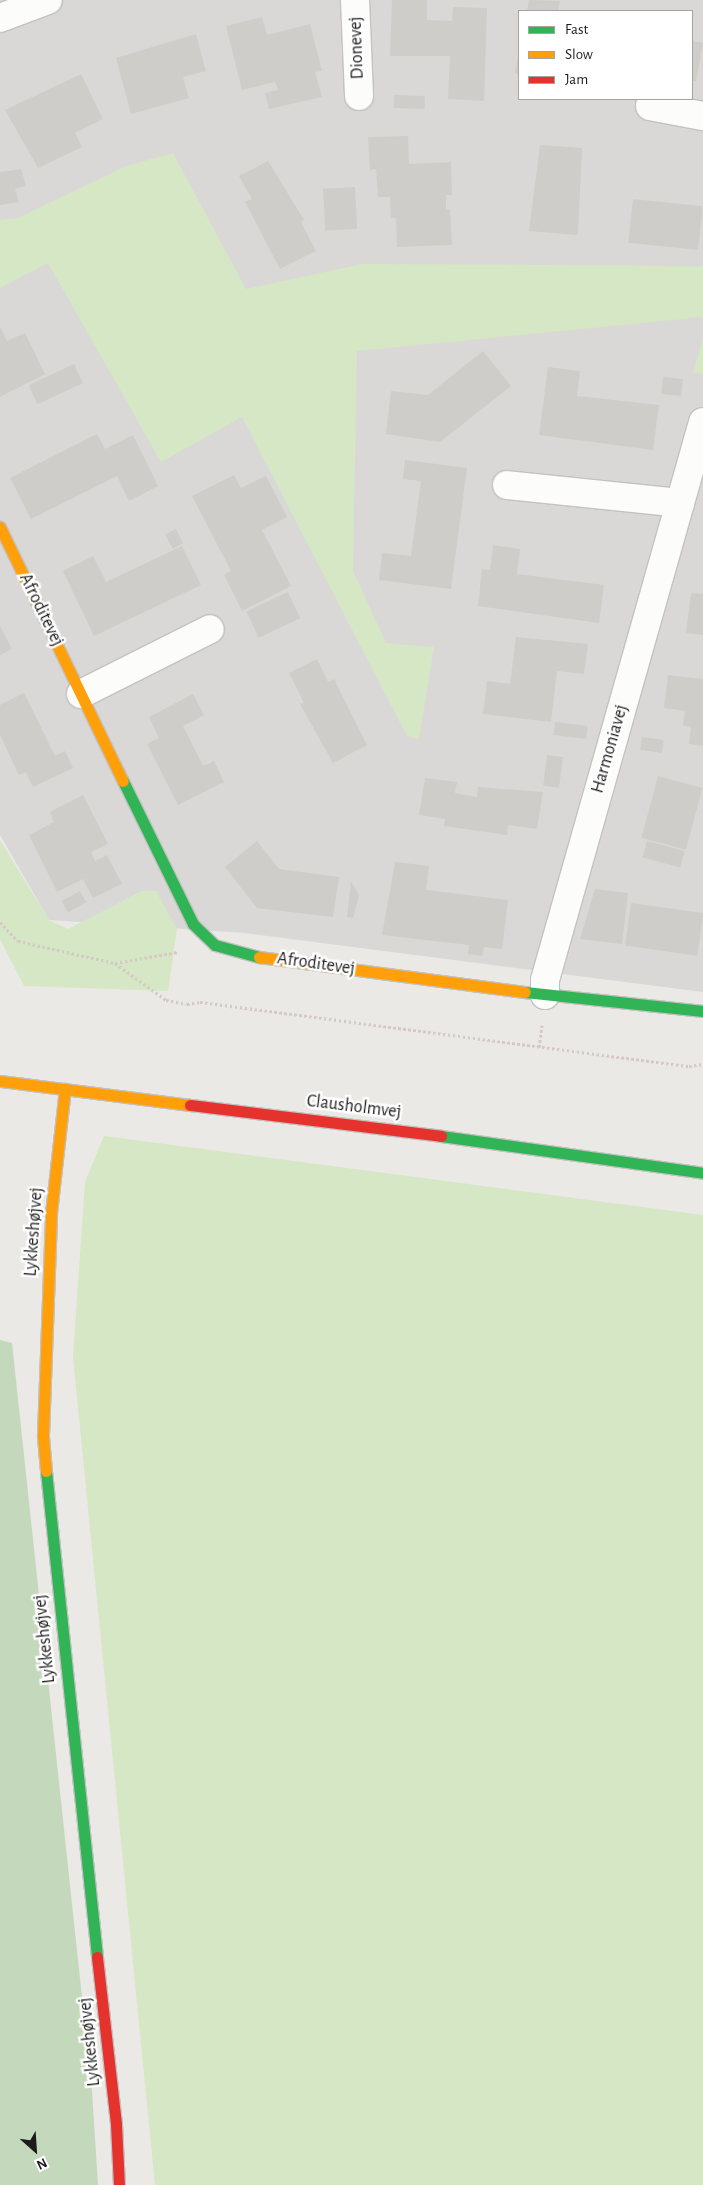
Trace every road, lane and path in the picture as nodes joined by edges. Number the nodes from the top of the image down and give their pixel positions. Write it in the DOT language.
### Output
graph roads {
  1 [pos="48,0"];
  2 [pos="355,0"];
  3 [pos="0,18"];
  4 [pos="359,96"];
  5 [pos="650,106"];
  6 [pos="703,116"];
  7 [pos="703,422"];
  8 [pos="507,485"];
  9 [pos="680,503"];
  10 [pos="0,527"];
  11 [pos="210,630"];
  12 [pos="81,694"];
  13 [pos="0,922"];
  14 [pos="215,945"];
  15 [pos="115,962"];
  16 [pos="545,995"];
  17 [pos="703,1011"];
  18 [pos="703,1064"];
  19 [pos="0,1080"];
  20 [pos="66,1089"];
  21 [pos="703,1174"];
  22 [pos="120,2185"];
  1 -- 3 [label="street"];
  2 -- 4 [label="street, Dionevej"];
  5 -- 6 [label="street"];
  7 -- 9 [label="street, Harmoniavej"];
  8 -- 9 [label="street"];
  9 -- 16 [label="street, Harmoniavej"];
  10 -- 12 [label="street, Afroditevej"];
  11 -- 12 [label="street"];
  12 -- 14 [label="street, Afroditevej"];
  13 -- 15 [label="path"];
  14 -- 15 [label="path"];
  14 -- 16 [label="street, Afroditevej"];
  15 -- 18 [label="path"];
  16 -- 17 [label="street, Afroditevej"];
  19 -- 20 [label="street, Clausholmvej"];
  20 -- 21 [label="street, Clausholmvej"];
  20 -- 22 [label="street, Lykkeshøjvej"];
}
